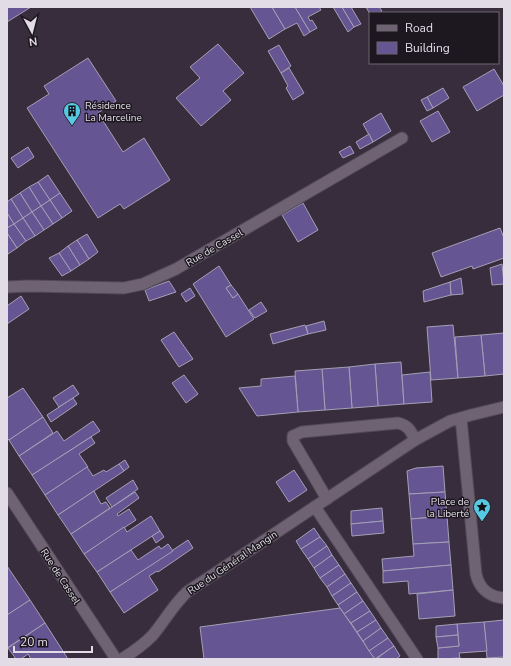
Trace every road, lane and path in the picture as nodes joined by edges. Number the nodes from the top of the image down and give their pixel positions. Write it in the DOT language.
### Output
graph roads {
  1 [pos="402,138"];
  2 [pos="7,287"];
  3 [pos="504,407"];
  4 [pos="462,418"];
  5 [pos="416,440"];
  6 [pos="7,493"];
  7 [pos="327,499"];
  8 [pos="315,507"];
  9 [pos="504,598"];
  10 [pos="116,659"];
  11 [pos="122,659"];
  12 [pos="417,659"];
  1 -- 2 [label="street, Rue de Cassel"];
  3 -- 4 [label="street, Rue du Général Mangin"];
  4 -- 5 [label="street, Rue du Général Mangin"];
  4 -- 9 [label="street"];
  5 -- 7 [label="street, Rue du Général Mangin"];
  5 -- 7 [label="street"];
  6 -- 10 [label="street, Rue de Cassel"];
  7 -- 8 [label="street, Rue du Général Mangin"];
  8 -- 11 [label="street, Rue du Général Mangin"];
  8 -- 12 [label="street"];
}
